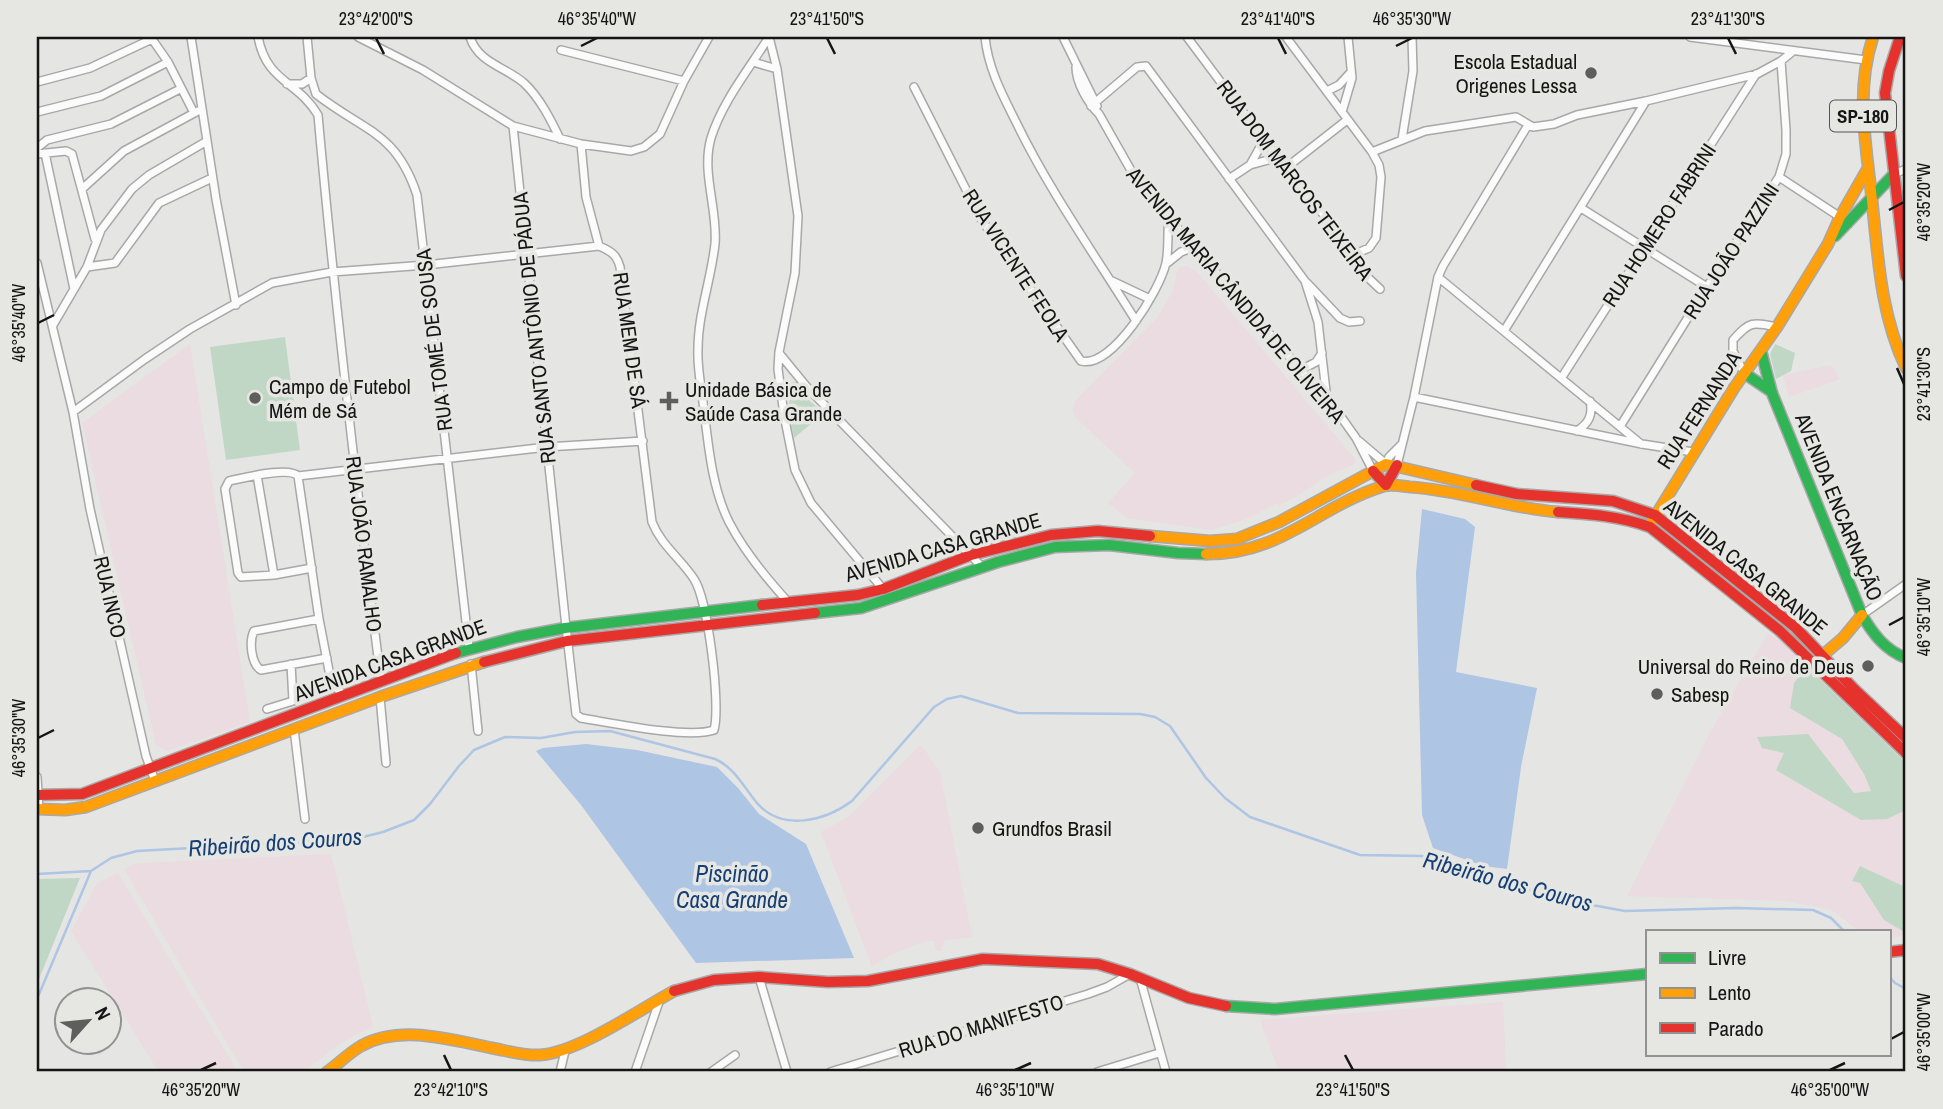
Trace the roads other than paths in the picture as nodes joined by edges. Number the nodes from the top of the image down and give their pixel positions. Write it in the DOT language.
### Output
graph roads {
  1 [pos="191,37"];
  2 [pos="258,37"];
  3 [pos="307,37"];
  4 [pos="358,37"];
  5 [pos="470,37"];
  6 [pos="709,37"];
  7 [pos="769,37"];
  8 [pos="985,37"];
  9 [pos="1063,37"];
  10 [pos="1187,37"];
  11 [pos="1286,37"];
  12 [pos="1348,37"];
  13 [pos="1412,37"];
  14 [pos="1690,37"];
  15 [pos="1873,37"];
  16 [pos="1900,37"];
  17 [pos="561,50"];
  18 [pos="1792,52"];
  19 [pos="1866,60"];
  20 [pos="1781,61"];
  21 [pos="168,62"];
  22 [pos="753,62"];
  23 [pos="777,69"];
  24 [pos="1351,72"];
  25 [pos="1757,74"];
  26 [pos="311,78"];
  27 [pos="684,81"];
  28 [pos="37,82"];
  29 [pos="286,84"];
  30 [pos="914,87"];
  31 [pos="180,89"];
  32 [pos="1327,91"];
  33 [pos="1646,102"];
  34 [pos="1094,104"];
  35 [pos="332,106"];
  36 [pos="198,111"];
  37 [pos="37,112"];
  38 [pos="1342,112"];
  39 [pos="318,115"];
  40 [pos="1347,120"];
  41 [pos="1528,125"];
  42 [pos="513,126"];
  43 [pos="561,139"];
  44 [pos="1402,139"];
  45 [pos="1264,140"];
  46 [pos="207,141"];
  47 [pos="581,144"];
  48 [pos="37,148"];
  49 [pos="1372,152"];
  50 [pos="41,154"];
  51 [pos="1279,157"];
  52 [pos="1250,165"];
  53 [pos="1287,167"];
  54 [pos="1868,169"];
  55 [pos="1906,169"];
  56 [pos="1894,174"];
  57 [pos="1779,177"];
  58 [pos="212,178"];
  59 [pos="1229,179"];
  60 [pos="82,189"];
  61 [pos="1871,196"];
  62 [pos="1581,208"];
  63 [pos="1840,216"];
  64 [pos="1169,219"];
  65 [pos="95,240"];
  66 [pos="1828,244"];
  67 [pos="599,246"];
  68 [pos="1194,247"];
  69 [pos="1644,247"];
  70 [pos="527,253"];
  71 [pos="1355,254"];
  72 [pos="37,263"];
  73 [pos="1166,264"];
  74 [pos="426,265"];
  75 [pos="87,267"];
  76 [pos="332,272"];
  77 [pos="1438,276"];
  78 [pos="1906,276"];
  79 [pos="1111,281"];
  80 [pos="1305,281"];
  81 [pos="1707,287"];
  82 [pos="74,289"];
  83 [pos="1380,289"];
  84 [pos="1150,299"];
  85 [pos="236,305"];
  86 [pos="1136,321"];
  87 [pos="1360,321"];
  88 [pos="53,326"];
  89 [pos="1777,327"];
  90 [pos="1504,331"];
  91 [pos="1761,351"];
  92 [pos="779,352"];
  93 [pos="1322,352"];
  94 [pos="1906,368"];
  95 [pos="1301,370"];
  96 [pos="1744,373"];
  97 [pos="1562,377"];
  98 [pos="806,386"];
  99 [pos="1772,393"];
  100 [pos="781,397"];
  101 [pos="1414,397"];
  102 [pos="1590,400"];
  103 [pos="1327,401"];
  104 [pos="73,412"];
  105 [pos="1621,425"];
  106 [pos="1577,431"];
  107 [pos="1356,438"];
  108 [pos="643,441"];
  109 [pos="1642,444"];
  110 [pos="547,447"];
  111 [pos="1693,452"];
  112 [pos="447,460"];
  113 [pos="1392,464"];
  114 [pos="354,471"];
  115 [pos="1373,471"];
  116 [pos="257,475"];
  117 [pos="299,476"];
  118 [pos="1386,485"];
  119 [pos="1655,515"];
  120 [pos="1650,527"];
  121 [pos="971,555"];
  122 [pos="982,567"];
  123 [pos="312,568"];
  124 [pos="274,575"];
  125 [pos="1906,584"];
  126 [pos="883,589"];
  127 [pos="789,604"];
  128 [pos="706,612"];
  129 [pos="1862,615"];
  130 [pos="319,619"];
  131 [pos="708,624"];
  132 [pos="566,627"];
  133 [pos="567,641"];
  134 [pos="469,648"];
  135 [pos="1823,655"];
  136 [pos="327,658"];
  137 [pos="1906,658"];
  138 [pos="291,664"];
  139 [pos="471,664"];
  140 [pos="381,681"];
  141 [pos="344,695"];
  142 [pos="380,697"];
  143 [pos="267,709"];
  144 [pos="294,729"];
  145 [pos="478,732"];
  146 [pos="1906,738"];
  147 [pos="1906,753"];
  148 [pos="386,762"];
  149 [pos="150,769"];
  150 [pos="37,777"];
  151 [pos="155,780"];
  152 [pos="38,795"];
  153 [pos="38,809"];
  154 [pos="305,819"];
  155 [pos="1130,974"];
  156 [pos="1646,974"];
  157 [pos="759,977"];
  158 [pos="1140,978"];
  159 [pos="660,999"];
  160 [pos="565,1051"];
  161 [pos="1160,1053"];
  162 [pos="735,1055"];
  163 [pos="338,1067"];
  164 [pos="327,1072"];
  165 [pos="560,1072"];
  166 [pos="635,1072"];
  167 [pos="711,1072"];
  168 [pos="787,1072"];
  169 [pos="830,1072"];
  170 [pos="1097,1072"];
  171 [pos="1166,1072"];
  1 -- 36 [label="street"];
  2 -- 29 [label="street"];
  3 -- 26 [label="street"];
  4 -- 42 [label="street"];
  5 -- 43 [label="street"];
  6 -- 27 [label="street"];
  7 -- 22 [label="street"];
  7 -- 23 [label="street"];
  8 -- 79 [label="street"];
  9 -- 34 [label="street, AVENIDA MARIA CÂNDIDA DE OLIVEIRA"];
  10 -- 45 [label="street, RUA DOM MARCOS TEIXEIRA"];
  11 -- 32 [label="street"];
  12 -- 24 [label="street"];
  13 -- 44 [label="street"];
  14 -- 18 [label="street"];
  15 -- 19 [label="main road, SP-180"];
  16 -- 56 [label="main road, SP-180"];
  17 -- 27 [label="street"];
  18 -- 19 [label="street"];
  18 -- 20 [label="street"];
  19 -- 54 [label="main road, SP-180"];
  20 -- 25 [label="street"];
  20 -- 57 [label="street, RUA JOÃO PAZZINI"];
  21 -- 28 [label="street"];
  21 -- 31 [label="street"];
  21 -- 37 [label="street"];
  22 -- 23 [label="street"];
  22 -- 127 [label="street"];
  23 -- 92 [label="street"];
  24 -- 32 [label="street"];
  24 -- 38 [label="street"];
  25 -- 33 [label="street"];
  25 -- 69 [label="street, RUA HOMERO FABRINI"];
  26 -- 29 [label="street"];
  26 -- 35 [label="street, RUA TOMÉ DE SOUSA"];
  27 -- 47 [label="street"];
  29 -- 39 [label="street"];
  30 -- 86 [label="street, RUA VICENTE FEOLA"];
  31 -- 36 [label="street"];
  31 -- 48 [label="street"];
  32 -- 38 [label="street"];
  33 -- 41 [label="street"];
  33 -- 62 [label="street"];
  34 -- 59 [label="street"];
  34 -- 64 [label="street, AVENIDA MARIA CÂNDIDA DE OLIVEIRA"];
  35 -- 39 [label="street"];
  35 -- 74 [label="street, RUA TOMÉ DE SOUSA"];
  36 -- 46 [label="street"];
  36 -- 60 [label="street"];
  38 -- 40 [label="street"];
  39 -- 76 [label="street, RUA JOÃO RAMALHO"];
  40 -- 49 [label="street"];
  40 -- 53 [label="street"];
  41 -- 44 [label="street"];
  41 -- 77 [label="street"];
  42 -- 43 [label="street"];
  42 -- 70 [label="street, RUA SANTO ANTÔNIO DE PÁDUA"];
  43 -- 47 [label="street"];
  44 -- 49 [label="street"];
  45 -- 51 [label="street, RUA DOM MARCOS TEIXEIRA"];
  45 -- 52 [label="street"];
  46 -- 58 [label="street"];
  46 -- 65 [label="street"];
  47 -- 67 [label="street"];
  49 -- 71 [label="street"];
  50 -- 60 [label="street"];
  50 -- 82 [label="street"];
  51 -- 52 [label="street"];
  51 -- 53 [label="street, RUA DOM MARCOS TEIXEIRA"];
  52 -- 59 [label="street"];
  53 -- 71 [label="street, RUA DOM MARCOS TEIXEIRA"];
  54 -- 61 [label="main road, SP-180"];
  54 -- 63 [label="main road"];
  55 -- 56 [label="street"];
  56 -- 61 [label="main road"];
  56 -- 78 [label="main road, SP-180"];
  57 -- 63 [label="street"];
  57 -- 81 [label="street, RUA JOÃO PAZZINI"];
  58 -- 75 [label="street"];
  58 -- 85 [label="street"];
  59 -- 80 [label="street"];
  60 -- 65 [label="street"];
  61 -- 66 [label="main road"];
  61 -- 94 [label="main road, SP-180"];
  62 -- 69 [label="street"];
  62 -- 90 [label="street"];
  63 -- 66 [label="main road"];
  64 -- 68 [label="street, AVENIDA MARIA CÂNDIDA DE OLIVEIRA"];
  64 -- 73 [label="street"];
  65 -- 75 [label="street"];
  66 -- 89 [label="main road"];
  67 -- 70 [label="street, RUA MEM DE SÁ"];
  67 -- 108 [label="street, RUA MEM DE SÁ"];
  68 -- 73 [label="street"];
  68 -- 95 [label="street, AVENIDA MARIA CÂNDIDA DE OLIVEIRA"];
  69 -- 81 [label="street"];
  69 -- 97 [label="street, RUA HOMERO FABRINI"];
  70 -- 74 [label="street, RUA MEM DE SÁ"];
  70 -- 110 [label="street, RUA SANTO ANTÔNIO DE PÁDUA"];
  71 -- 83 [label="street, RUA DOM MARCOS TEIXEIRA"];
  72 -- 88 [label="street, RUA INCO"];
  73 -- 84 [label="street"];
  74 -- 76 [label="street, RUA MEM DE SÁ"];
  74 -- 112 [label="street, RUA TOMÉ DE SOUSA"];
  75 -- 82 [label="street"];
  76 -- 85 [label="street, RUA MEM DE SÁ"];
  76 -- 114 [label="street, RUA JOÃO RAMALHO"];
  77 -- 90 [label="street"];
  77 -- 101 [label="street"];
  79 -- 84 [label="street"];
  79 -- 86 [label="street"];
  80 -- 87 [label="street"];
  80 -- 93 [label="street"];
  81 -- 105 [label="street, RUA JOÃO PAZZINI"];
  82 -- 88 [label="street"];
  84 -- 86 [label="street"];
  85 -- 104 [label="street, RUA MEM DE SÁ"];
  88 -- 104 [label="street, RUA INCO"];
  89 -- 91 [label="main road"];
  89 -- 96 [label="street"];
  90 -- 97 [label="street"];
  91 -- 96 [label="main road, RUA FERNANDA"];
  91 -- 99 [label="main road, AVENIDA ENCARNAÇÃO"];
  92 -- 98 [label="street"];
  92 -- 100 [label="street"];
  93 -- 95 [label="street"];
  93 -- 103 [label="street"];
  95 -- 103 [label="street, AVENIDA MARIA CÂNDIDA DE OLIVEIRA"];
  96 -- 99 [label="main road, AVENIDA ENCARNAÇÃO"];
  96 -- 111 [label="main road, RUA FERNANDA"];
  97 -- 102 [label="street"];
  98 -- 100 [label="street"];
  98 -- 121 [label="street"];
  99 -- 129 [label="main road, AVENIDA ENCARNAÇÃO"];
  100 -- 126 [label="street"];
  101 -- 106 [label="street"];
  101 -- 113 [label="street"];
  102 -- 105 [label="street"];
  102 -- 106 [label="street"];
  103 -- 107 [label="street, AVENIDA MARIA CÂNDIDA DE OLIVEIRA"];
  104 -- 149 [label="street, RUA INCO"];
  105 -- 109 [label="street"];
  106 -- 109 [label="street"];
  107 -- 113 [label="street, AVENIDA MARIA CÂNDIDA DE OLIVEIRA"];
  107 -- 115 [label="street, AVENIDA MARIA CÂNDIDA DE OLIVEIRA"];
  108 -- 110 [label="street"];
  108 -- 128 [label="street, RUA MEM DE SÁ"];
  109 -- 111 [label="street"];
  110 -- 112 [label="street"];
  110 -- 132 [label="street, RUA SANTO ANTÔNIO DE PÁDUA"];
  111 -- 119 [label="main road, RUA FERNANDA"];
  112 -- 114 [label="street"];
  112 -- 134 [label="street, RUA TOMÉ DE SOUSA"];
  113 -- 115 [label="main road, AVENIDA CASA GRANDE"];
  113 -- 118 [label="main road"];
  113 -- 119 [label="main road, AVENIDA CASA GRANDE"];
  114 -- 117 [label="street"];
  114 -- 140 [label="street, RUA JOÃO RAMALHO"];
  115 -- 118 [label="main road"];
  115 -- 121 [label="main road, AVENIDA CASA GRANDE"];
  116 -- 117 [label="street"];
  116 -- 124 [label="street"];
  116 -- 124 [label="street"];
  117 -- 123 [label="street"];
  118 -- 120 [label="main road, AVENIDA CASA GRANDE"];
  118 -- 122 [label="main road, AVENIDA CASA GRANDE"];
  119 -- 120 [label="main road, RUA FERNANDA"];
  119 -- 135 [label="main road, AVENIDA CASA GRANDE"];
  120 -- 147 [label="main road, AVENIDA CASA GRANDE"];
  121 -- 122 [label="street"];
  121 -- 126 [label="main road, AVENIDA CASA GRANDE"];
  122 -- 131 [label="main road, AVENIDA CASA GRANDE"];
  123 -- 124 [label="street"];
  123 -- 130 [label="street"];
  125 -- 129 [label="street"];
  126 -- 127 [label="main road, AVENIDA CASA GRANDE"];
  127 -- 128 [label="main road, AVENIDA CASA GRANDE"];
  128 -- 131 [label="street, RUA MEM DE SÁ"];
  128 -- 132 [label="main road, AVENIDA CASA GRANDE"];
  129 -- 135 [label="main road"];
  129 -- 137 [label="main road, AVENIDA ENCARNAÇÃO"];
  130 -- 136 [label="street"];
  130 -- 138 [label="street"];
  131 -- 133 [label="main road, AVENIDA CASA GRANDE"];
  131 -- 133 [label="street, RUA SANTO ANTÔNIO DE PÁDUA"];
  132 -- 133 [label="street, RUA SANTO ANTÔNIO DE PÁDUA"];
  132 -- 134 [label="main road, AVENIDA CASA GRANDE"];
  133 -- 139 [label="main road, AVENIDA CASA GRANDE"];
  134 -- 140 [label="main road, AVENIDA CASA GRANDE"];
  135 -- 146 [label="main road, AVENIDA CASA GRANDE"];
  136 -- 138 [label="street"];
  136 -- 141 [label="street"];
  138 -- 143 [label="street"];
  139 -- 142 [label="main road, AVENIDA CASA GRANDE"];
  139 -- 145 [label="street"];
  140 -- 141 [label="main road, AVENIDA CASA GRANDE"];
  141 -- 149 [label="main road, AVENIDA CASA GRANDE"];
  142 -- 144 [label="main road, AVENIDA CASA GRANDE"];
  142 -- 148 [label="street"];
  144 -- 151 [label="main road, AVENIDA CASA GRANDE"];
  144 -- 154 [label="street"];
  149 -- 151 [label="street, RUA INCO"];
  149 -- 152 [label="main road, AVENIDA CASA GRANDE"];
  150 -- 152 [label="street"];
  151 -- 153 [label="main road, AVENIDA CASA GRANDE"];
  152 -- 153 [label="street"];
  155 -- 157 [label="main road"];
  155 -- 158 [label="main road"];
  155 -- 169 [label="street, RUA DO MANIFESTO"];
  156 -- 158 [label="main road"];
  157 -- 159 [label="main road"];
  157 -- 168 [label="street"];
  158 -- 161 [label="street"];
  159 -- 160 [label="main road"];
  159 -- 166 [label="street"];
  160 -- 163 [label="main road"];
  160 -- 165 [label="street"];
  161 -- 170 [label="street"];
  161 -- 171 [label="street"];
  162 -- 167 [label="street"];
  163 -- 164 [label="main road"];
}
